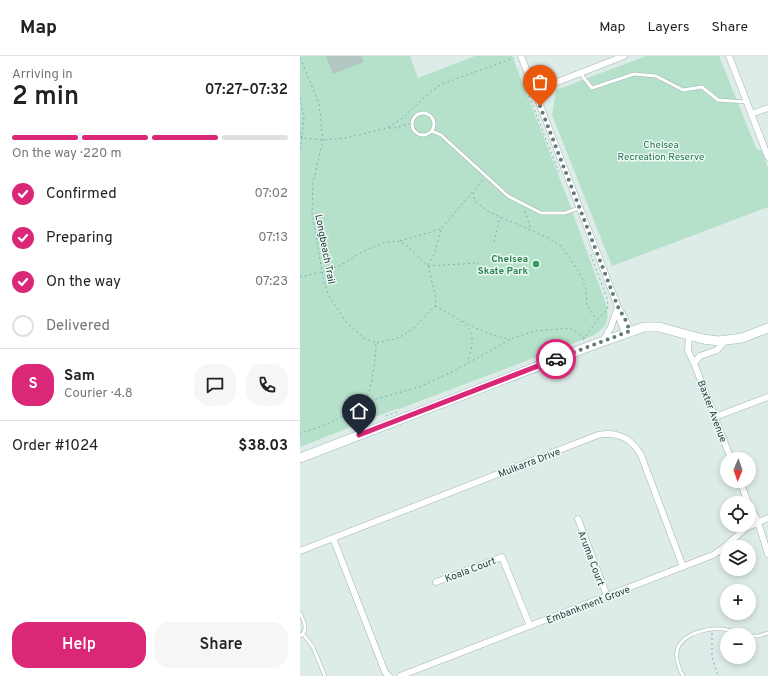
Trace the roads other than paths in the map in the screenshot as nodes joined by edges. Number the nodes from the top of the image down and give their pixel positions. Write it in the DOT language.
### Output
graph roads {
  1 [pos="624,56"];
  2 [pos="729,56"];
  3 [pos="518,57"];
  4 [pos="580,73"];
  5 [pos="534,91"];
  6 [pos="747,102"];
  7 [pos="768,108"];
  8 [pos="751,114"];
  9 [pos="432,131"];
  10 [pos="768,156"];
  11 [pos="579,208"];
  12 [pos="618,307"];
  13 [pos="768,328"];
  14 [pos="628,332"];
  15 [pos="692,336"];
  16 [pos="603,341"];
  17 [pos="725,341"];
  18 [pos="694,363"];
  19 [pos="768,397"];
  20 [pos="715,417"];
  21 [pos="729,452"];
  22 [pos="300,458"];
  23 [pos="768,518"];
  24 [pos="578,519"];
  25 [pos="756,523"];
  26 [pos="741,532"];
  27 [pos="333,538"];
  28 [pos="300,551"];
  29 [pos="768,554"];
  30 [pos="683,567"];
  31 [pos="436,582"];
  32 [pos="607,596"];
  33 [pos="300,613"];
  34 [pos="530,626"];
  35 [pos="720,630"];
  36 [pos="768,633"];
  37 [pos="302,635"];
  38 [pos="756,636"];
  39 [pos="325,676"];
  40 [pos="389,676"];
  41 [pos="400,676"];
  42 [pos="683,676"];
  1 -- 4 [label="street"];
  2 -- 6 [label="street"];
  3 -- 5 [label="street"];
  4 -- 5 [label="street"];
  4 -- 6 [label="lane"];
  5 -- 11 [label="street"];
  6 -- 8 [label="street"];
  7 -- 8 [label="street"];
  8 -- 10 [label="street"];
  9 -- 9 [label="lane"];
  9 -- 11 [label="lane"];
  11 -- 12 [label="street"];
  12 -- 14 [label="street"];
  12 -- 16 [label="street"];
  13 -- 17 [label="main road"];
  14 -- 15 [label="main road"];
  14 -- 16 [label="main road"];
  15 -- 17 [label="main road"];
  15 -- 18 [label="street, Baxter Avenue"];
  16 -- 22 [label="main road"];
  17 -- 18 [label="street"];
  18 -- 20 [label="street, Baxter Avenue"];
  19 -- 20 [label="street"];
  20 -- 21 [label="street, Baxter Avenue"];
  23 -- 25 [label="street, Embankment Grove"];
  24 -- 32 [label="street, Aruma Court"];
  25 -- 29 [label="street"];
  26 -- 30 [label="street, Embankment Grove"];
  27 -- 28 [label="street, Mulkarra Drive"];
  27 -- 30 [label="street, Mulkarra Drive"];
  27 -- 40 [label="street"];
  30 -- 32 [label="street, Embankment Grove"];
  31 -- 34 [label="street, Koala Court"];
  32 -- 34 [label="street, Embankment Grove"];
  33 -- 37 [label="lane"];
  34 -- 41 [label="street, Embankment Grove"];
  35 -- 42 [label="lane"];
  36 -- 38 [label="lane"];
  37 -- 39 [label="lane"];
}
